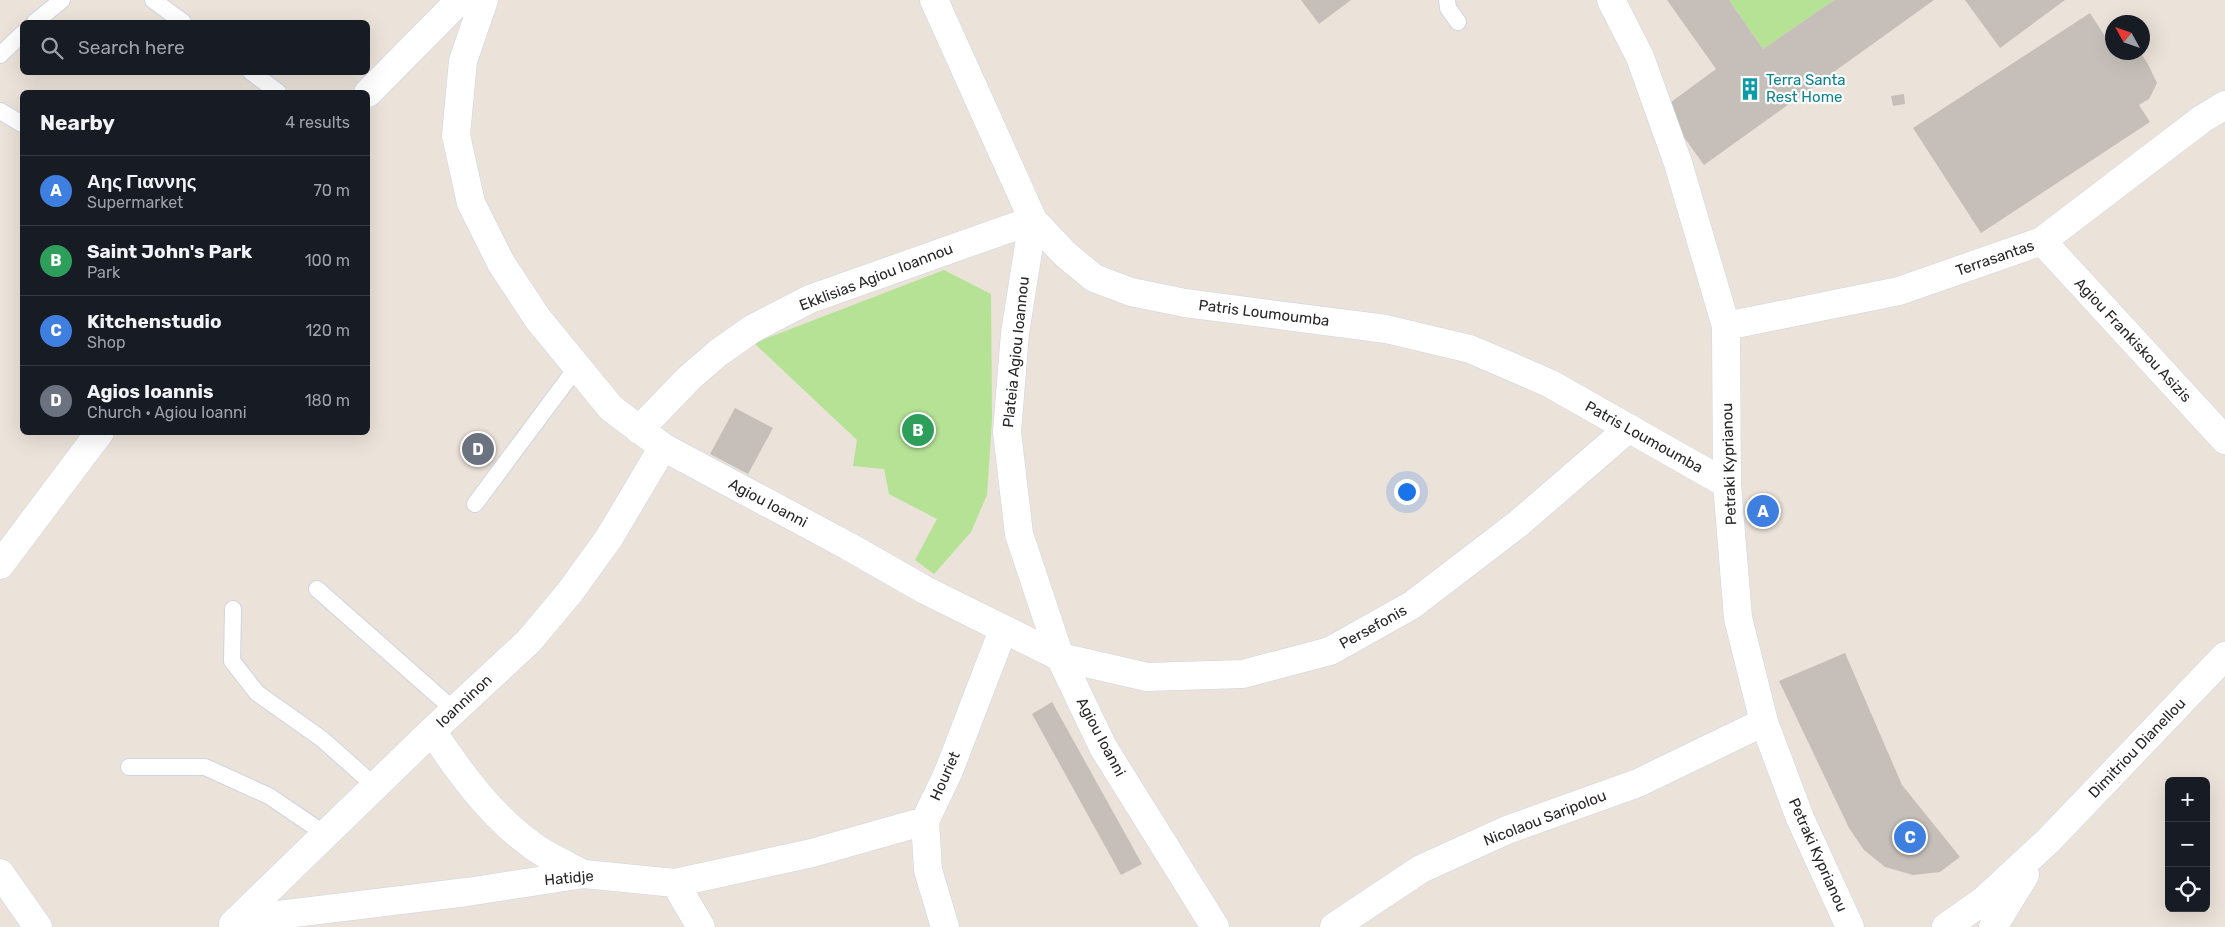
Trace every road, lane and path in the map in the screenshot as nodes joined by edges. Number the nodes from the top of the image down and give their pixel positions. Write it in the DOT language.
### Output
graph roads {
  1 [pos="62,0"];
  2 [pos="153,0"];
  3 [pos="460,0"];
  4 [pos="484,0"];
  5 [pos="934,0"];
  6 [pos="1447,0"];
  7 [pos="1611,0"];
  8 [pos="37,20"];
  9 [pos="180,20"];
  10 [pos="1458,22"];
  11 [pos="20,36"];
  12 [pos="0,55"];
  13 [pos="255,75"];
  14 [pos="275,90"];
  15 [pos="370,92"];
  16 [pos="2225,105"];
  17 [pos="0,111"];
  18 [pos="20,123"];
  19 [pos="1033,220"];
  20 [pos="2042,241"];
  21 [pos="1726,326"];
  22 [pos="578,367"];
  23 [pos="1629,428"];
  24 [pos="639,430"];
  25 [pos="98,435"];
  26 [pos="2225,440"];
  27 [pos="663,447"];
  28 [pos="1727,484"];
  29 [pos="475,504"];
  30 [pos="2,561"];
  31 [pos="317,589"];
  32 [pos="233,608"];
  33 [pos="1003,630"];
  34 [pos="2225,656"];
  35 [pos="1060,657"];
  36 [pos="454,710"];
  37 [pos="1764,722"];
  38 [pos="432,731"];
  39 [pos="129,767"];
  40 [pos="375,786"];
  41 [pos="925,821"];
  42 [pos="325,834"];
  43 [pos="2048,841"];
  44 [pos="0,873"];
  45 [pos="584,874"];
  46 [pos="675,883"];
  47 [pos="234,924"];
  48 [pos="38,927"];
  49 [pos="701,927"];
  50 [pos="945,927"];
  51 [pos="1215,927"];
  52 [pos="1334,927"];
  53 [pos="1850,927"];
  54 [pos="1946,927"];
  55 [pos="1993,927"];
  1 -- 8 [label="lane"];
  2 -- 9 [label="lane"];
  3 -- 15 [label="street"];
  4 -- 22 [label="street, Agiou Ioanni"];
  5 -- 19 [label="street, Patris Loumoumba"];
  6 -- 10 [label="lane"];
  7 -- 21 [label="street, Petraki Kyprianou"];
  11 -- 12 [label="lane"];
  13 -- 14 [label="lane"];
  16 -- 20 [label="street, Terrasantas"];
  17 -- 18 [label="lane"];
  19 -- 23 [label="street, Patris Loumoumba"];
  19 -- 24 [label="street, Ekklisias Agiou Ioannou"];
  19 -- 35 [label="street, Plateia Agiou Ioannou"];
  20 -- 21 [label="street, Terrasantas"];
  20 -- 26 [label="street, Agiou Frankiskou Asizis"];
  21 -- 28 [label="street, Petraki Kyprianou"];
  22 -- 24 [label="street, Agiou Ioanni"];
  22 -- 29 [label="lane"];
  23 -- 28 [label="street, Patris Loumoumba"];
  23 -- 35 [label="street, Persefonis"];
  24 -- 27 [label="street, Agiou Ioanni"];
  25 -- 30 [label="street"];
  27 -- 33 [label="street, Agiou Ioanni"];
  27 -- 36 [label="street, Ioanninon"];
  28 -- 37 [label="street, Petraki Kyprianou"];
  31 -- 36 [label="lane"];
  32 -- 40 [label="lane"];
  33 -- 35 [label="street, Agiou Ioanni"];
  33 -- 41 [label="street, Houriet"];
  34 -- 43 [label="street, Dimitriou Dianellou"];
  35 -- 51 [label="street, Agiou Ioanni"];
  36 -- 38 [label="street, Ioanninon"];
  37 -- 52 [label="street, Nicolaou Saripolou"];
  37 -- 53 [label="street, Petraki Kyprianou"];
  38 -- 40 [label="street, Ioanninon"];
  38 -- 45 [label="street"];
  39 -- 42 [label="lane"];
  40 -- 42 [label="street, Ioanninon"];
  41 -- 46 [label="street, Hatidje"];
  41 -- 50 [label="street, Houriet"];
  42 -- 47 [label="street, Ioanninon"];
  43 -- 54 [label="street, Dimitriou Dianellou"];
  43 -- 55 [label="street, Dimitriou Dianellou"];
  44 -- 48 [label="street"];
  45 -- 46 [label="street, Hatidje"];
  45 -- 47 [label="street, Hatidje"];
  46 -- 49 [label="street"];
}
